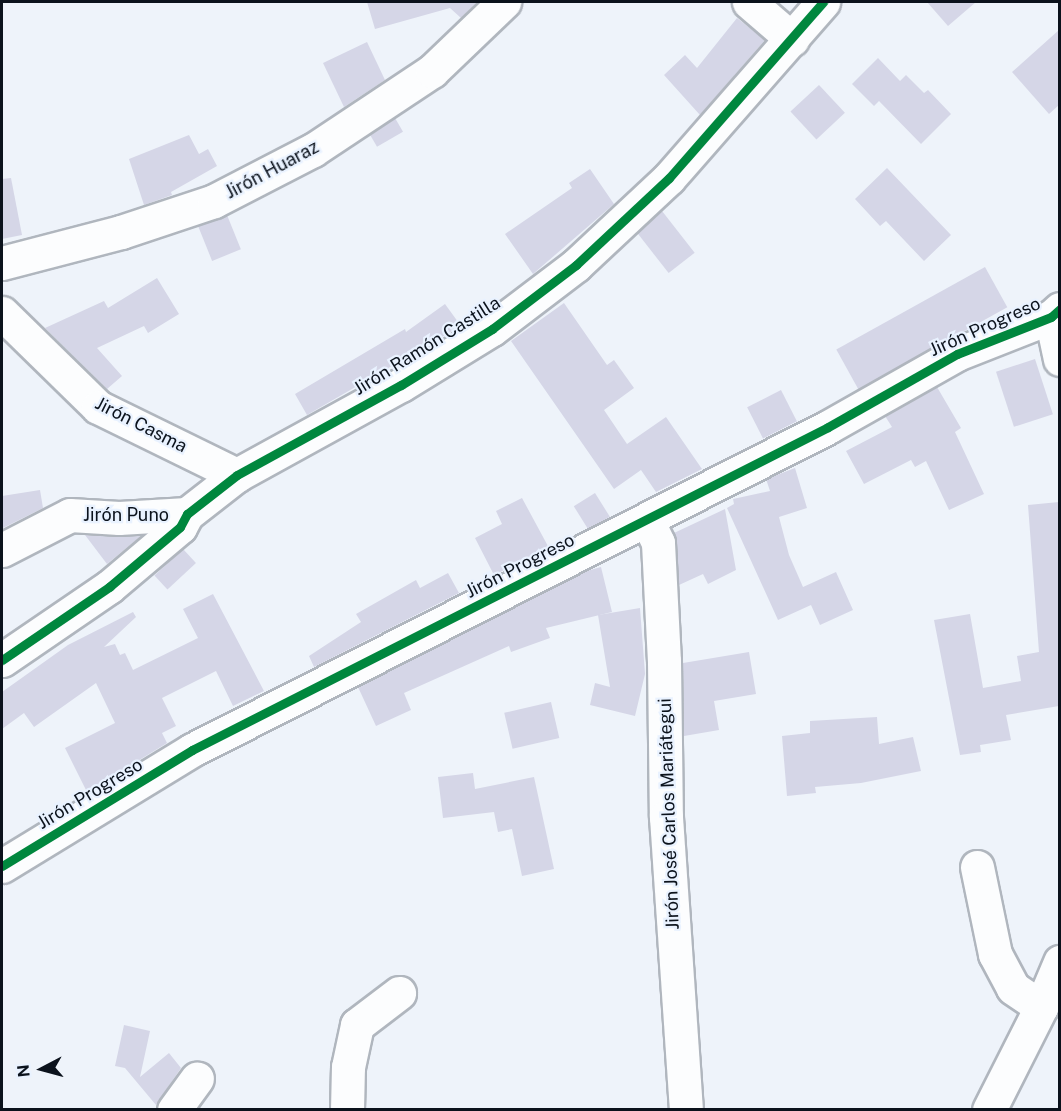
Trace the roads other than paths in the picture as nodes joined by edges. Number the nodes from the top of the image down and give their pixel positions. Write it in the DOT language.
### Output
graph roads {
  1 [pos="504,2"];
  2 [pos="749,2"];
  3 [pos="823,2"];
  4 [pos="792,39"];
  5 [pos="2,263"];
  6 [pos="2,313"];
  7 [pos="1057,318"];
  8 [pos="1059,359"];
  9 [pos="237,475"];
  10 [pos="187,514"];
  11 [pos="647,520"];
  12 [pos="2,550"];
  13 [pos="2,660"];
  14 [pos="2,866"];
  15 [pos="977,867"];
  16 [pos="1059,962"];
  17 [pos="399,993"];
  18 [pos="1041,1007"];
  19 [pos="197,1078"];
  20 [pos="174,1110"];
  21 [pos="347,1110"];
  22 [pos="686,1110"];
  23 [pos="989,1110"];
  1 -- 5 [label="street, Jirón Huaraz"];
  2 -- 4 [label="street"];
  3 -- 4 [label="street, Jirón Ramón Castilla"];
  4 -- 9 [label="street, Jirón Ramón Castilla"];
  6 -- 9 [label="street, Jirón Casma"];
  7 -- 8 [label="street"];
  7 -- 11 [label="street, Jirón Progreso"];
  9 -- 10 [label="street, Jirón Ramón Castilla"];
  10 -- 12 [label="street, Jirón Puno"];
  10 -- 13 [label="street, Jirón Ramón Castilla"];
  11 -- 14 [label="street, Jirón Progreso"];
  11 -- 22 [label="street, Jirón José Carlos Mariátegui"];
  15 -- 18 [label="street"];
  16 -- 18 [label="street"];
  17 -- 21 [label="street"];
  18 -- 23 [label="street"];
  19 -- 20 [label="street"];
}
